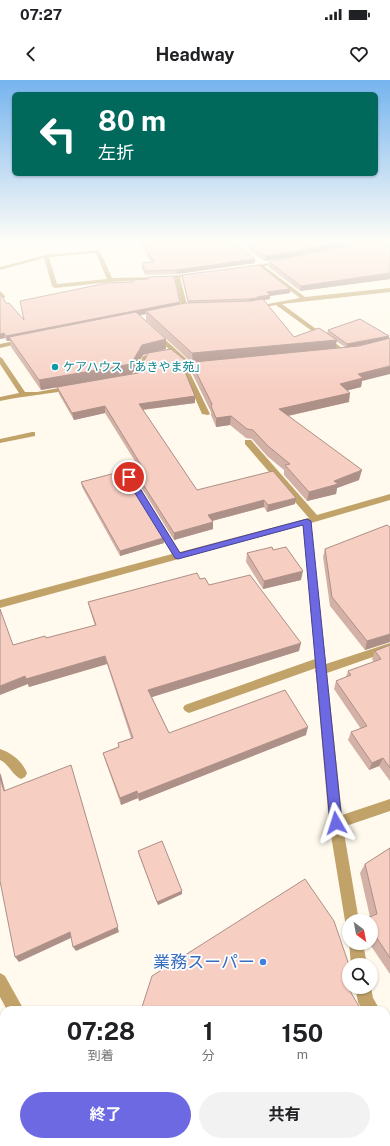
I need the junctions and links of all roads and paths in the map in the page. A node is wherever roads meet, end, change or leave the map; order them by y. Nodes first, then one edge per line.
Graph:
1 (181, 292) edge
2 (295, 292) edge
3 (373, 292) edge
4 (304, 299) junction
5 (277, 303) junction
6 (249, 308) edge
7 (185, 309) junction
8 (192, 309) edge
9 (177, 311) edge
10 (154, 332) edge
11 (32, 340) edge
12 (0, 346) edge
13 (174, 351) junction
14 (343, 351) junction
15 (350, 351) edge
16 (335, 352) edge
17 (0, 359) edge
18 (214, 365) edge
19 (191, 367) junction
20 (121, 379) edge
21 (75, 388) edge
22 (23, 394) junction
23 (0, 399) edge
24 (206, 414) dead end
25 (32, 434) dead end
26 (0, 441) edge
27 (248, 442) edge
28 (129, 477) dead end
29 (390, 496) edge
30 (311, 520) junction
31 (178, 556) junction
32 (0, 604) edge
33 (390, 647) edge
34 (320, 667) junction
35 (189, 708) dead end
36 (0, 754) edge
37 (21, 773) dead end
38 (390, 805) edge
39 (336, 823) junction
40 (351, 914) edge
41 (0, 981) edge
42 (364, 994) edge
43 (14, 1006) edge
44 (369, 1006) edge

1 - 7 street
2 - 4 street
3 - 4 street
4 - 5 street
5 - 6 street
5 - 14 street
7 - 8 street
7 - 9 street
10 - 13 street
11 - 12 street
13 - 19 street
13 - 20 street
14 - 15 street
14 - 16 street
17 - 22 street
18 - 19 street
19 - 24 street
21 - 22 street
22 - 23 street
25 - 26 street
27 - 30 street
28 - 31 street
29 - 30 street
30 - 31 street
30 - 34 street
31 - 32 street
33 - 34 street
34 - 35 street
34 - 39 street
36 - 37 street
38 - 39 street
39 - 40 street
41 - 43 street
42 - 44 street

